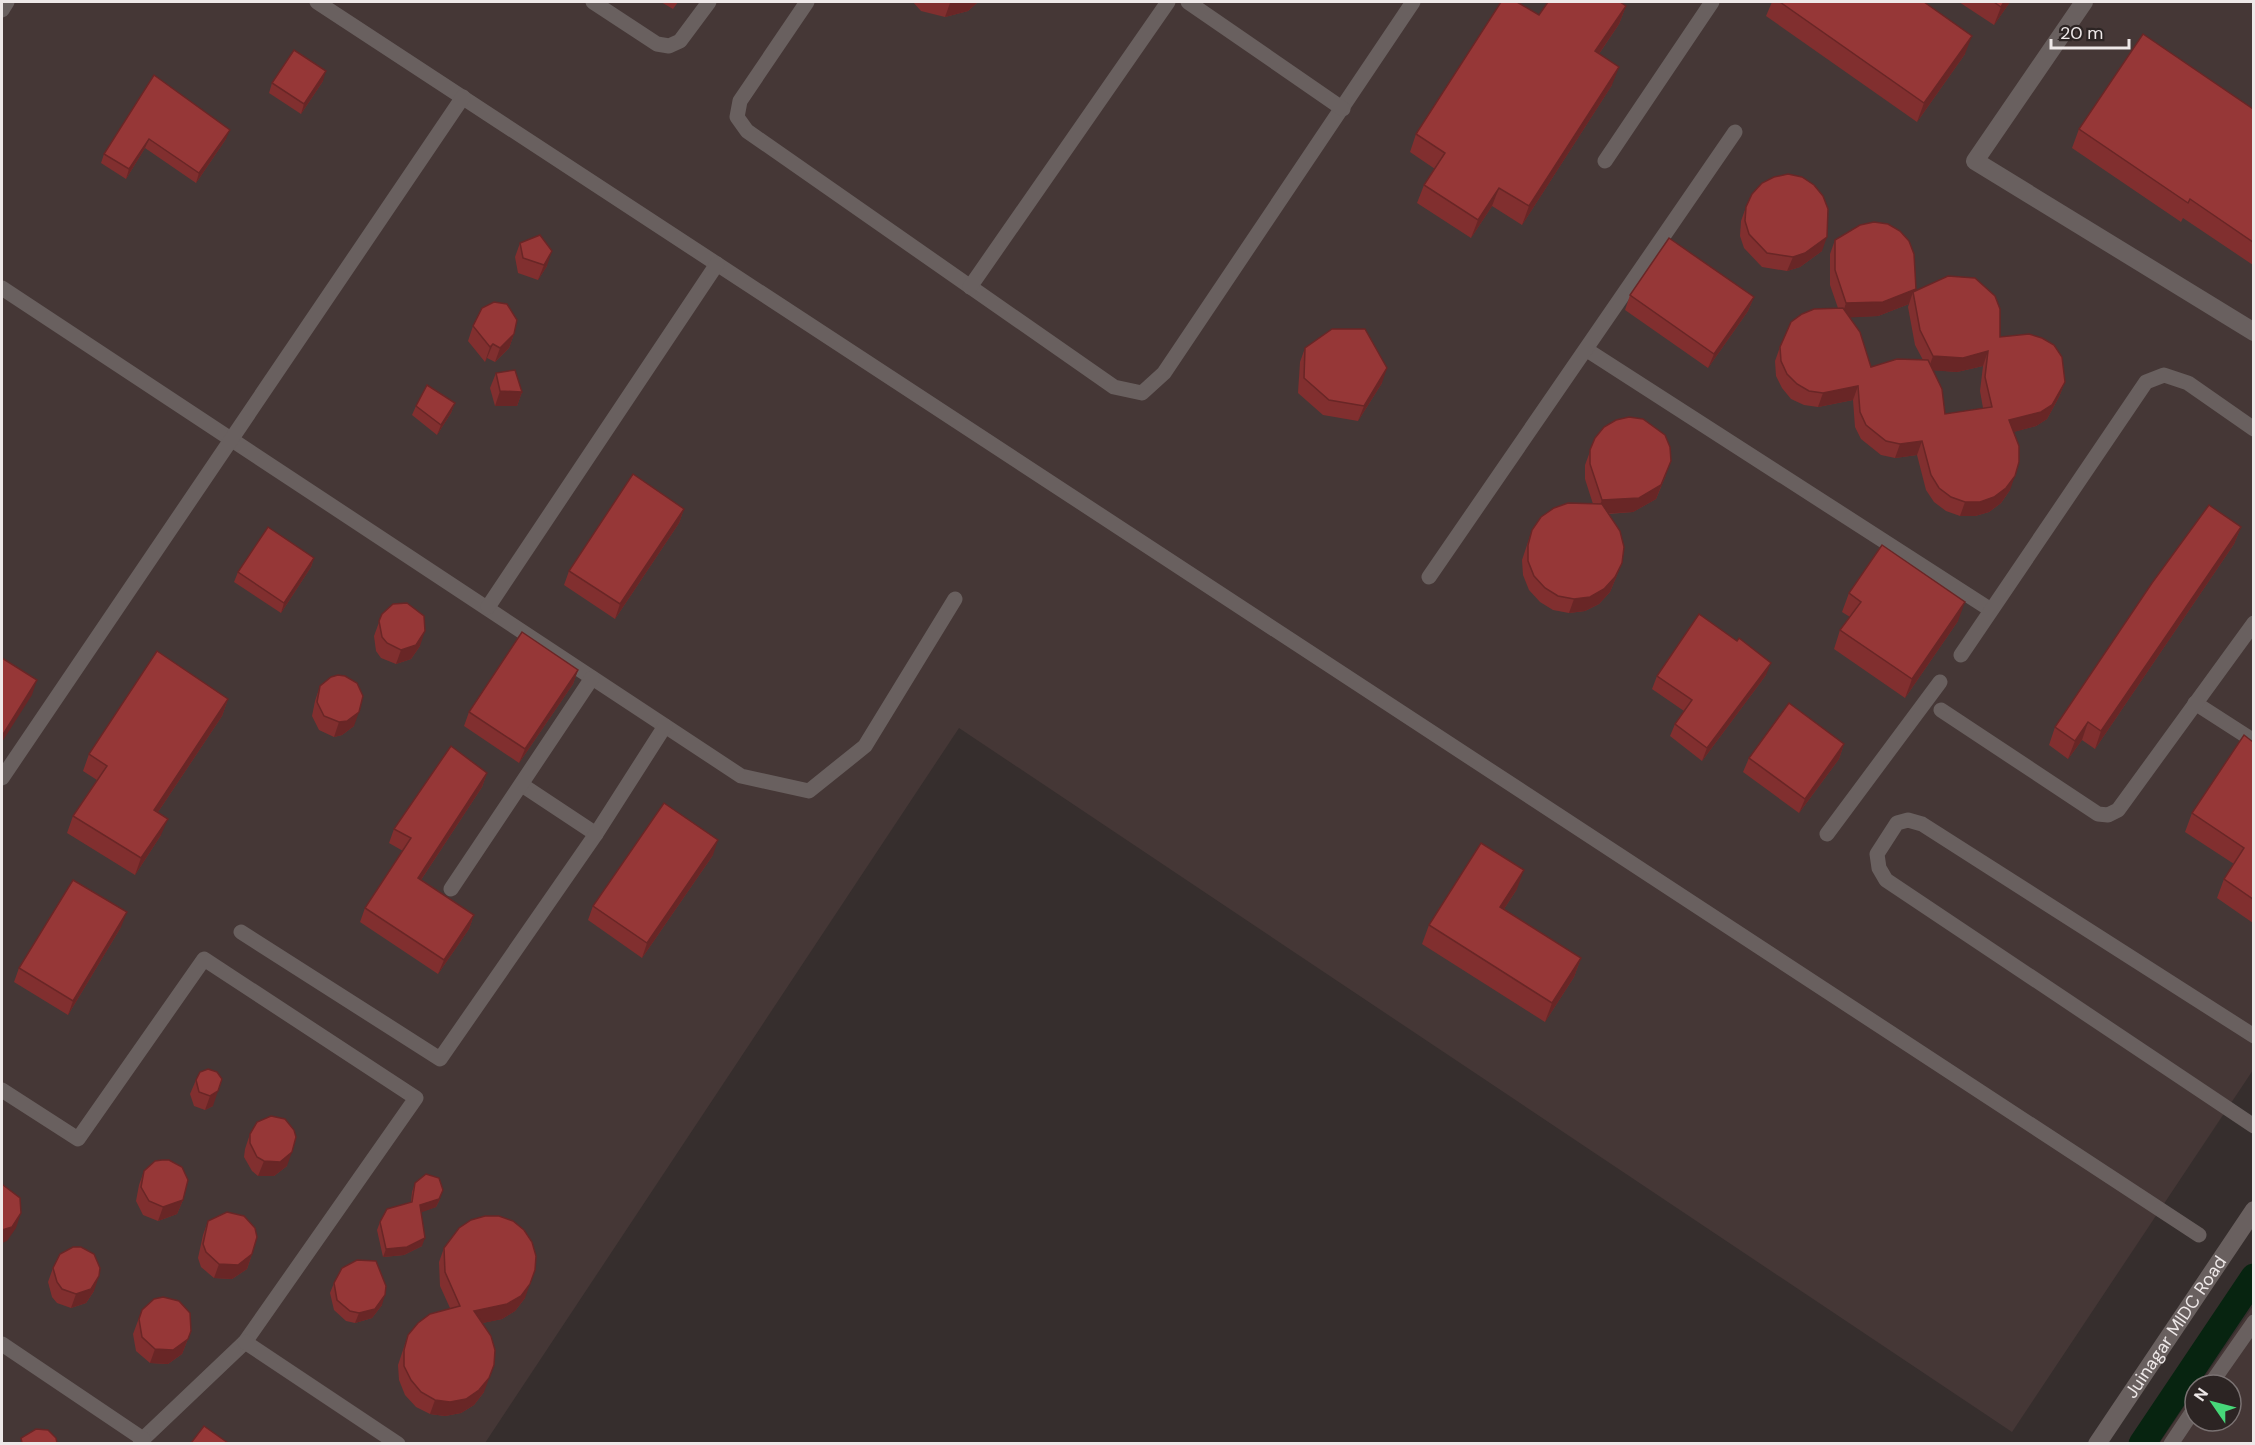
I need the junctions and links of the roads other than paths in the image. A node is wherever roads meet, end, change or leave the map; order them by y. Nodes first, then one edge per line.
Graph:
1 (7, 2) edge
2 (317, 2) edge
3 (593, 2) edge
4 (709, 2) edge
5 (807, 2) edge
6 (1168, 2) edge
7 (1188, 2) edge
8 (1413, 2) edge
9 (1712, 2) edge
10 (2084, 2) edge
11 (2, 10) edge
12 (463, 97) junction
13 (1343, 109) junction
14 (1735, 132) dead end
15 (1605, 161) dead end
16 (717, 264) junction
17 (970, 287) junction
18 (2, 288) edge
19 (2253, 332) edge
20 (1587, 350) junction
21 (2253, 429) edge
22 (231, 440) junction
23 (1429, 577) dead end
24 (955, 599) dead end
25 (488, 608) junction
26 (1991, 610) junction
27 (2253, 623) edge
28 (1961, 655) dead end
29 (592, 678) junction
30 (1940, 682) dead end
31 (2195, 703) junction
32 (1941, 710) dead end
33 (665, 726) junction
34 (2253, 741) edge
35 (2, 778) edge
36 (522, 785) junction
37 (596, 834) junction
38 (1827, 834) dead end
39 (451, 889) dead end
40 (241, 932) dead end
41 (2253, 1036) edge
42 (2, 1090) edge
43 (2253, 1126) edge
44 (2253, 1210) edge
45 (2199, 1235) dead end
46 (2253, 1322) edge
47 (245, 1342) junction
48 (2, 1344) edge
49 (2219, 1373) edge
50 (2183, 1426) edge
51 (141, 1441) edge
52 (398, 1443) edge
53 (2097, 1443) edge
54 (2171, 1443) edge

1 - 11 lane
2 - 12 lane
3 - 4 lane
5 - 17 lane
6 - 17 lane
7 - 13 lane
8 - 13 lane
9 - 15 lane
10 - 19 street
12 - 16 lane
12 - 22 lane
13 - 17 lane
14 - 20 lane
16 - 25 lane
16 - 45 lane
18 - 22 lane
20 - 23 lane
20 - 26 lane
21 - 26 lane
22 - 25 lane
22 - 35 lane
24 - 33 lane
25 - 29 lane
26 - 28 lane
27 - 31 lane
29 - 33 lane
29 - 36 lane
30 - 38 lane
31 - 32 lane
31 - 34 lane
33 - 37 lane
36 - 37 lane
36 - 39 lane
37 - 40 lane
41 - 43 lane
42 - 47 lane
44 - 53 street, Juinagar MIDC Road
46 - 49 lane
47 - 51 lane
47 - 52 lane
48 - 51 lane
50 - 54 lane

